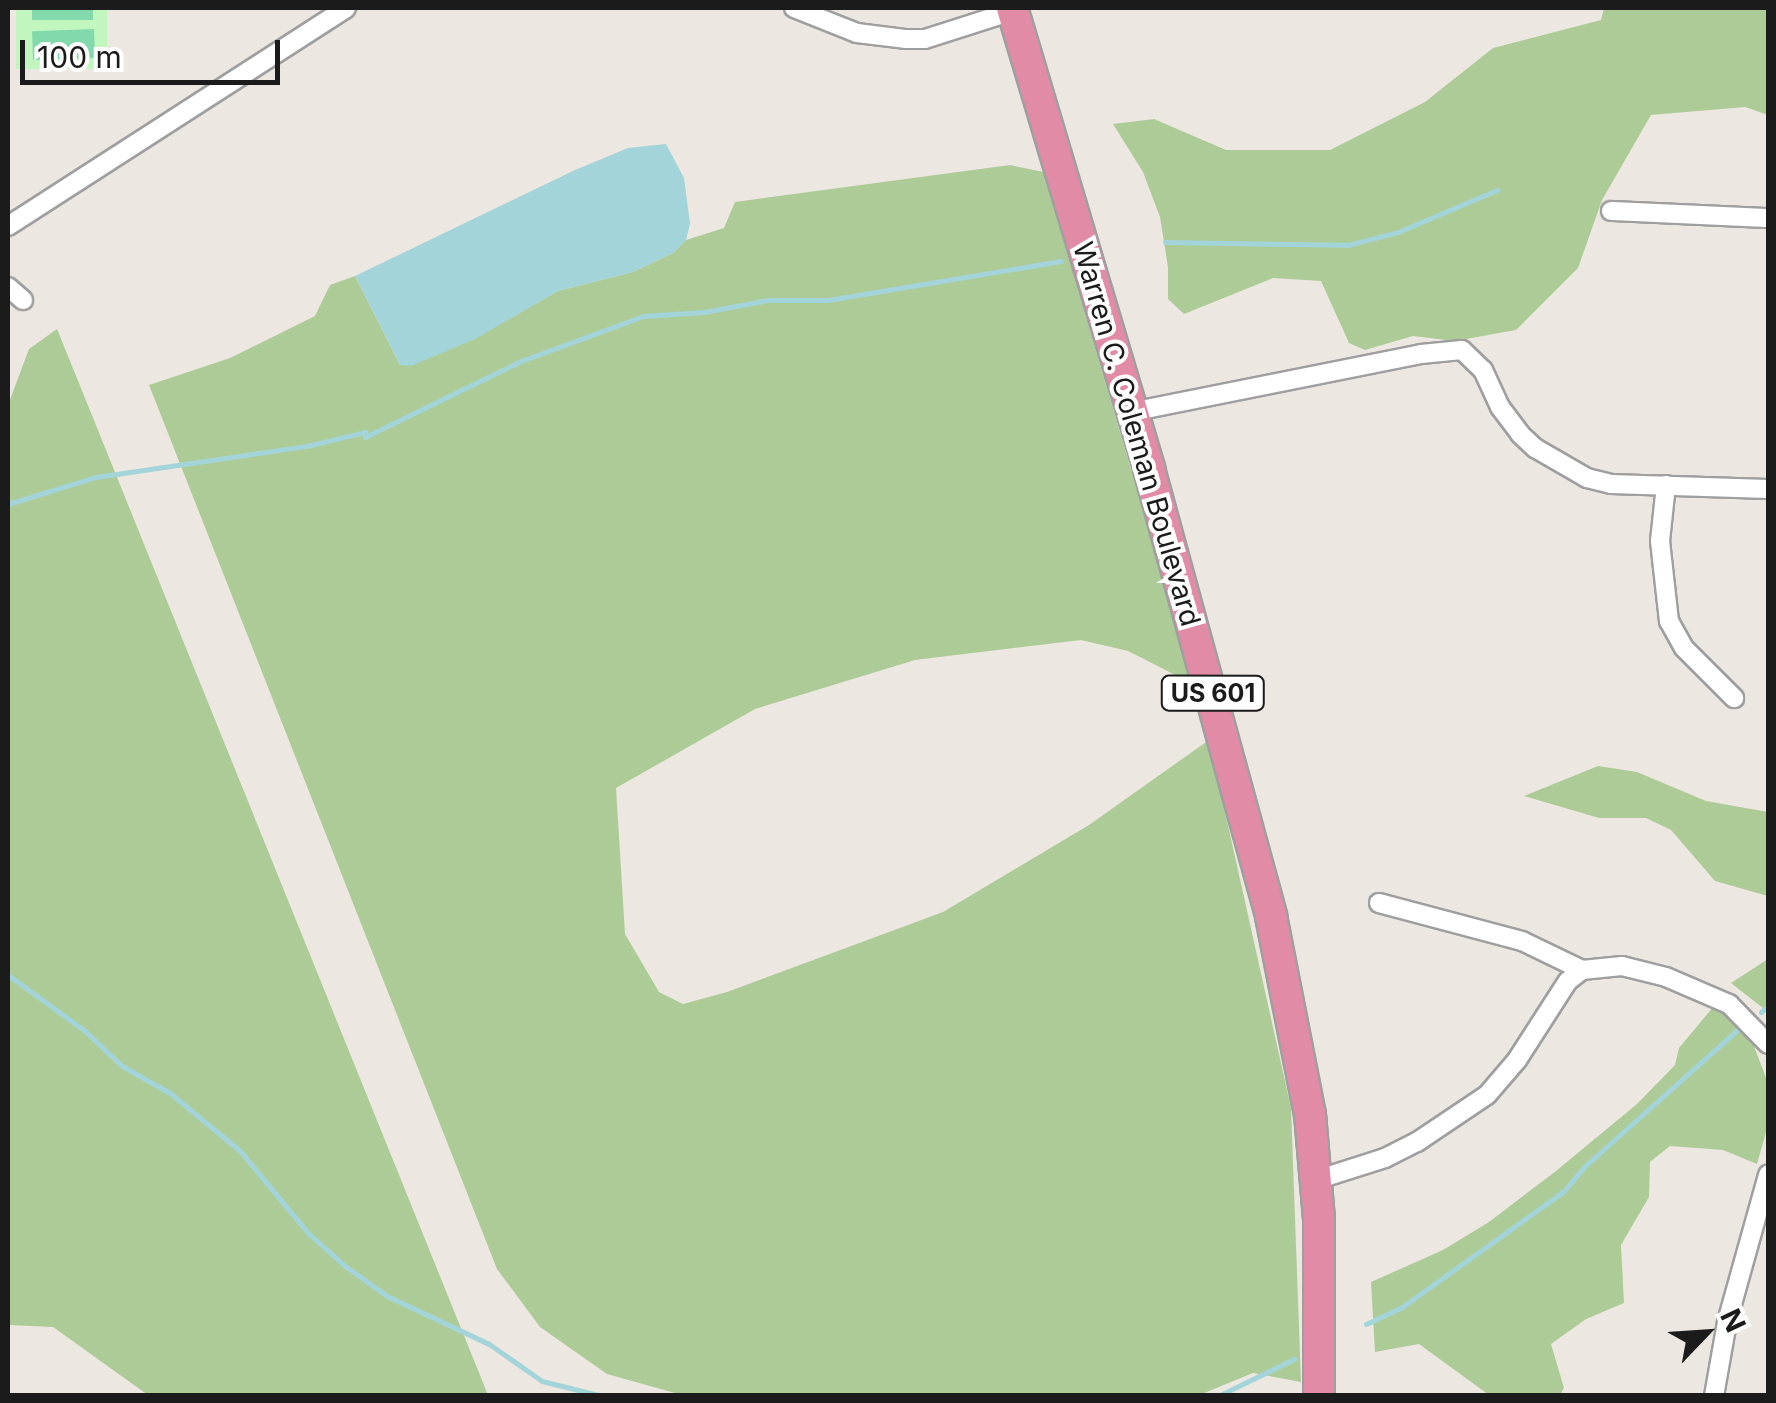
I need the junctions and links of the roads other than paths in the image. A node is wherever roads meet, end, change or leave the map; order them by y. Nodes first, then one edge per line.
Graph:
1 (346, 8) edge
2 (794, 8) edge
3 (1013, 9) edge
4 (1611, 211) dead end
5 (1768, 218) edge
6 (8, 226) edge
7 (8, 287) edge
8 (24, 300) dead end
9 (1131, 412) junction
10 (1666, 485) junction
11 (1768, 489) edge
12 (1734, 698) dead end
13 (1380, 904) dead end
14 (1582, 970) junction
15 (1768, 1044) edge
16 (1768, 1176) edge
17 (1316, 1180) junction
18 (1320, 1396) edge
19 (1714, 1396) edge

1 - 6 street
2 - 3 street
3 - 9 highway, Warren C. Coleman Boulevard / US 601
4 - 5 street
7 - 8 street
9 - 10 street
9 - 17 highway, Warren C. Coleman Boulevard / US 601
10 - 11 street
10 - 12 street
13 - 14 street
14 - 15 street
14 - 17 street
16 - 19 street
17 - 18 highway, Warren C. Coleman Boulevard / US 601

